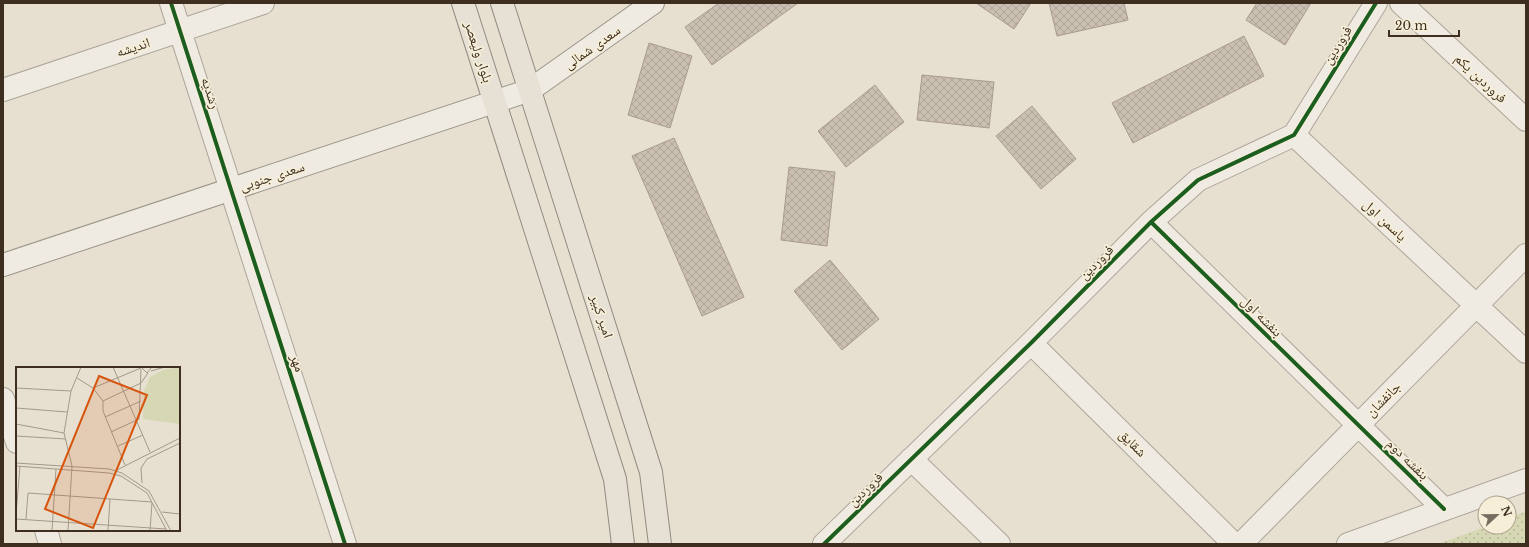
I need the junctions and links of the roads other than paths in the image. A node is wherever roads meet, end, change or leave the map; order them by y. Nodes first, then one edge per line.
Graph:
1 (171, 3) edge
2 (263, 3) edge
3 (463, 3) edge
4 (502, 3) edge
5 (653, 3) edge
6 (1376, 3) edge
7 (1401, 3) edge
8 (180, 31) junction
9 (3, 90) edge
10 (530, 90) junction
11 (496, 102) junction
12 (1526, 120) edge
13 (1294, 135) junction
14 (231, 189) junction
15 (1151, 222) junction
16 (1526, 254) edge
17 (3, 265) edge
18 (1476, 306) junction
19 (1031, 342) junction
20 (1526, 352) edge
21 (3, 399) edge
22 (1358, 425) junction
23 (16, 439) edge
24 (911, 460) junction
25 (1526, 480) edge
26 (1444, 509) junction
27 (46, 531) edge
28 (663, 541) edge
29 (50, 544) edge
30 (345, 544) edge
31 (623, 544) edge
32 (824, 544) edge
33 (999, 544) edge
34 (1234, 544) edge
35 (1241, 544) edge
36 (1348, 544) edge

1 - 8 street, رشدیه
2 - 8 street, اندیشه
3 - 11 main road, بلوار ولیعصر
4 - 10 main road
5 - 10 street, سعدى شمالى
6 - 13 street, فروردین
7 - 12 street, فروردین یکم
8 - 9 street, اندیشه
8 - 14 street, رشدیه
10 - 11 street, سعدى شمالى
10 - 28 main road, امیر کبیر
11 - 14 street, سعدى جنوبی
11 - 31 main road
13 - 15 street, فروردین
13 - 18 street, یاسمن اول
14 - 17 street, سعدى جنوبی
14 - 30 street, مهر
15 - 19 street, فروردین
15 - 22 street, بنفشه اول
16 - 18 street, جانفشان
18 - 20 street, یاسمن اول
18 - 22 street, جانفشان
19 - 24 street, فروردین
19 - 34 street, شقایق
21 - 23 street
22 - 26 street, بنفشه دوم
22 - 35 street, جانفشان
24 - 32 street, فروردین
24 - 33 street
25 - 26 street
26 - 36 street
27 - 29 street

